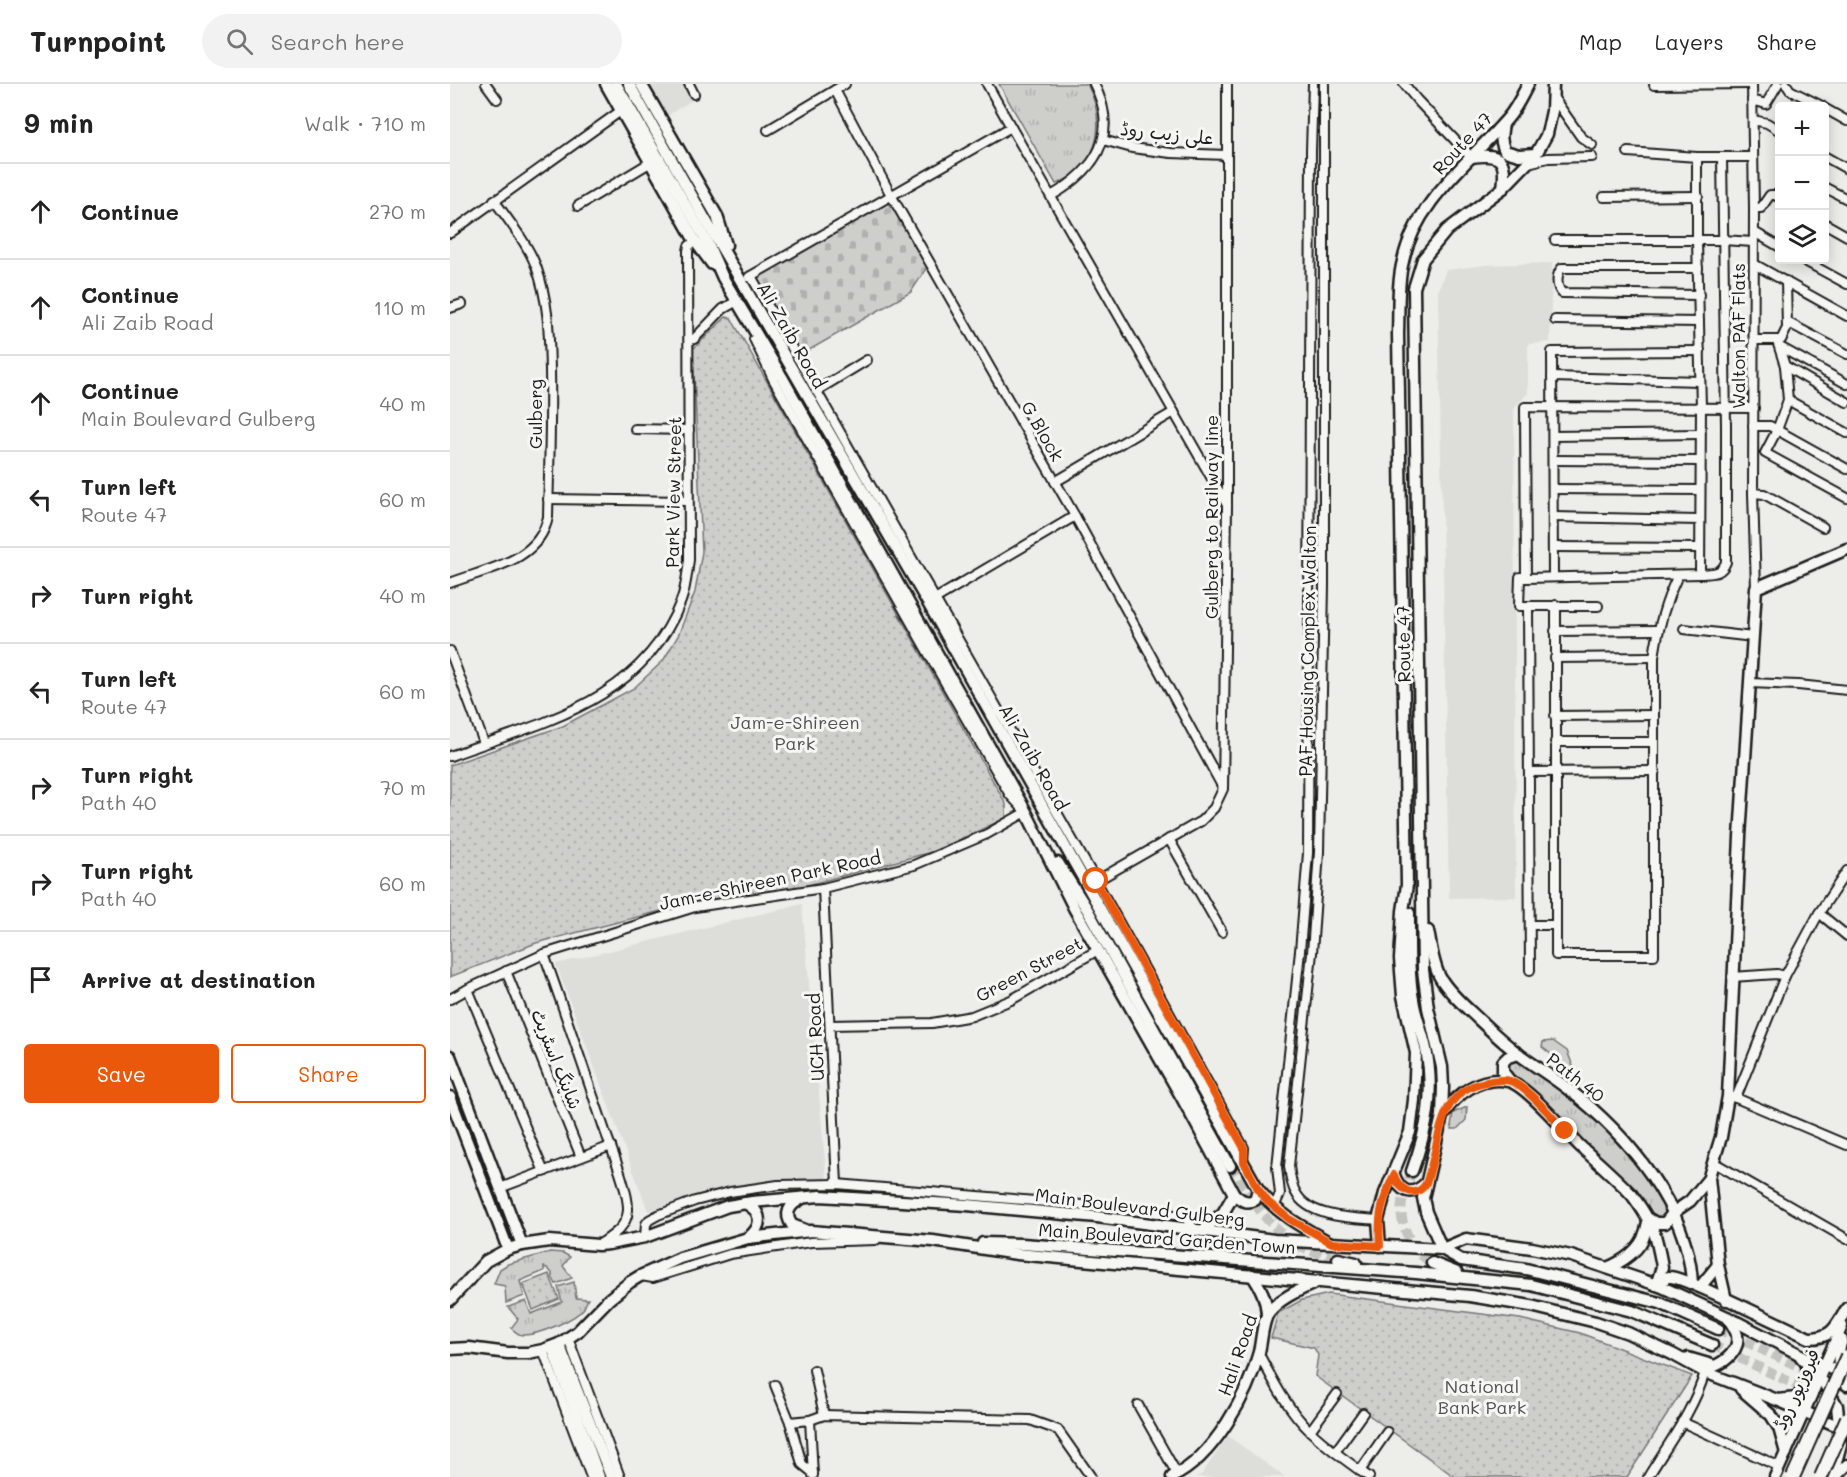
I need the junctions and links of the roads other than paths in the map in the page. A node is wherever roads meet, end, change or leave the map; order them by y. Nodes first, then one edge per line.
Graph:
1 (486, 84) edge
2 (606, 84) edge
3 (616, 84) edge
4 (629, 84) edge
5 (641, 84) edge
6 (689, 84) edge
7 (845, 84) edge
8 (987, 84) edge
9 (1094, 84) edge
10 (1227, 84) edge
11 (1313, 84) edge
12 (1324, 84) edge
13 (1404, 84) edge
14 (1528, 84) edge
15 (1553, 84) edge
16 (1697, 84) edge
17 (1750, 84) edge
18 (1782, 84) edge
19 (1654, 85) edge
20 (1722, 85) edge
21 (835, 90) junction
22 (694, 94) dead end
23 (1553, 98) junction
24 (497, 99) dead end
25 (1752, 100) junction
26 (1814, 102) edge
27 (622, 110) junction
28 (1829, 110) edge
29 (1753, 120) junction
30 (1847, 121) edge
31 (1503, 124) junction
32 (1011, 127) junction
33 (1775, 128) edge
34 (768, 130) dead end
35 (1103, 140) junction
36 (1592, 145) dead end
37 (1628, 152) dead end
38 (1536, 154) junction
39 (1227, 155) junction
40 (1697, 156) junction
41 (1471, 157) junction
42 (1592, 157) dead end
43 (1722, 157) junction
44 (1753, 157) junction
45 (1829, 159) edge
46 (651, 162) junction
47 (1528, 163) junction
48 (1847, 169) edge
49 (1503, 188) junction
50 (1829, 190) edge
51 (891, 195) junction
52 (1775, 195) edge
53 (1051, 196) junction
54 (1698, 196) junction
55 (1604, 197) dead end
56 (1847, 199) edge
57 (494, 200) junction
58 (578, 206) dead end
59 (1754, 208) junction
60 (1829, 226) edge
61 (450, 232) edge
62 (1754, 232) junction
63 (1847, 236) edge
64 (1555, 240) dead end
65 (1697, 240) junction
66 (1724, 240) junction
67 (695, 241) junction
68 (1753, 242) junction
69 (1775, 244) edge
70 (731, 263) junction
71 (1754, 264) junction
72 (1810, 264) edge
73 (1698, 268) junction
74 (723, 278) junction
75 (747, 278) junction
76 (1786, 281) junction
77 (1847, 284) edge
78 (1698, 295) junction
79 (736, 301) junction
80 (462, 304) dead end
81 (450, 308) edge
82 (1847, 316) edge
83 (1555, 320) dead end
84 (1699, 322) junction
85 (1787, 322) junction
86 (689, 340) junction
87 (1754, 340) junction
88 (1778, 344) junction
89 (1700, 351) junction
90 (1847, 354) edge
91 (867, 360) dead end
92 (1785, 366) junction
93 (1552, 377) junction
94 (1700, 381) junction
95 (1847, 384) edge
96 (816, 391) junction
97 (1788, 400) junction
98 (1847, 402) edge
99 (1553, 407) junction
100 (1701, 407) junction
101 (1725, 408) junction
102 (1754, 408) junction
103 (1174, 412) junction
104 (1753, 426) junction
105 (635, 429) dead end
106 (689, 430) junction
107 (1777, 430) junction
108 (1847, 433) edge
109 (1700, 434) junction
110 (1553, 436) junction
111 (1553, 460) junction
112 (1700, 460) junction
113 (1847, 469) edge
114 (1055, 482) junction
115 (1553, 489) junction
116 (1700, 490) junction
117 (1753, 493) junction
118 (1847, 498) edge
119 (548, 500) junction
120 (688, 501) junction
121 (1227, 507) junction
122 (1075, 516) junction
123 (1553, 517) junction
124 (1699, 520) junction
125 (1823, 527) dead end
126 (1552, 547) junction
127 (1699, 548) junction
128 (1847, 549) edge
129 (1700, 574) junction
130 (1678, 575) junction
131 (1553, 577) junction
132 (1527, 578) junction
133 (450, 583) edge
134 (1756, 588) junction
135 (935, 598) junction
136 (1556, 605) junction
137 (1528, 606) junction
138 (1598, 606) dead end
139 (1684, 629) dead end
140 (1657, 630) junction
141 (1556, 631) junction
142 (1753, 637) junction
143 (450, 651) edge
144 (1654, 657) junction
145 (1555, 658) junction
146 (1749, 683) junction
147 (1847, 690) edge
148 (1654, 715) junction
149 (1555, 716) junction
150 (1555, 742) junction
151 (1654, 742) junction
152 (484, 743) junction
153 (450, 756) edge
154 (1654, 771) junction
155 (1529, 772) junction
156 (1555, 772) junction
157 (1223, 789) junction
158 (1026, 812) junction
159 (1169, 839) junction
160 (1847, 871) edge
161 (1096, 881) junction
162 (1407, 885) junction
163 (823, 888) junction
164 (1423, 910) junction
165 (1819, 913) junction
166 (1530, 925) junction
167 (1555, 925) junction
168 (1222, 932) dead end
169 (1847, 936) edge
170 (1098, 950) junction
171 (544, 954) junction
172 (1530, 970) dead end
173 (506, 971) junction
174 (1785, 976) junction
175 (1732, 978) junction
176 (468, 989) junction
177 (450, 999) edge
178 (830, 1025) junction
179 (1518, 1054) junction
180 (450, 1056) edge
181 (1510, 1081) junction
182 (450, 1097) edge
183 (1732, 1097) junction
184 (1442, 1116) junction
185 (611, 1146) junction
186 (1847, 1146) edge
187 (581, 1158) junction
188 (1244, 1162) junction
189 (1713, 1162) junction
190 (1230, 1166) tunnel mouth
191 (1412, 1171) tunnel mouth
192 (544, 1172) junction
193 (1394, 1175) junction
194 (1709, 1178) junction
195 (837, 1184) junction
196 (1425, 1184) junction
197 (500, 1188) junction
198 (1258, 1189) junction
199 (1234, 1194) junction
200 (803, 1198) junction
201 (745, 1202) junction
202 (1274, 1207) junction
203 (1674, 1212) junction
204 (1649, 1219) junction
205 (1378, 1220) junction
206 (811, 1231) junction
207 (1199, 1231) junction
208 (645, 1237) junction
209 (895, 1237) junction
210 (748, 1238) junction
211 (1847, 1239) edge
212 (933, 1241) junction
213 (1332, 1243) junction
214 (522, 1245) junction
215 (601, 1245) junction
216 (1380, 1246) junction
217 (508, 1249) junction
218 (1442, 1249) junction
219 (1338, 1259) tunnel mouth
220 (1432, 1263) tunnel mouth
221 (1718, 1265) junction
222 (1607, 1268) junction
223 (1416, 1273) junction
224 (1252, 1275) junction
225 (1475, 1278) junction
226 (635, 1279) junction
227 (1319, 1281) junction
228 (1658, 1285) junction
229 (1696, 1286) junction
230 (450, 1300) edge
231 (1726, 1300) junction
232 (1847, 1308) edge
233 (1267, 1314) junction
234 (1847, 1315) edge
235 (1727, 1317) junction
236 (1847, 1323) edge
237 (1718, 1329) tunnel mouth
238 (555, 1345) junction
239 (1712, 1345) tunnel mouth
240 (450, 1349) edge
241 (1259, 1354) junction
242 (1672, 1354) junction
243 (1799, 1354) junction
244 (1847, 1356) edge
245 (1824, 1366) junction
246 (814, 1370) dead end
247 (1705, 1372) junction
248 (1844, 1374) edge
249 (1820, 1377) junction
250 (1734, 1383) junction
251 (776, 1385) dead end
252 (1847, 1385) edge
253 (1338, 1394) dead end
254 (1777, 1400) junction
255 (1138, 1405) dead end
256 (1842, 1406) edge
257 (1803, 1412) junction
258 (1363, 1413) dead end
259 (824, 1415) junction
260 (810, 1420) junction
261 (790, 1422) junction
262 (1682, 1422) junction
263 (1844, 1425) edge
264 (1310, 1431) junction
265 (1387, 1432) dead end
266 (1335, 1452) junction
267 (1786, 1453) junction
268 (1847, 1465) edge
269 (1360, 1470) junction
270 (1778, 1472) edge
271 (813, 1475) edge
272 (1174, 1476) edge
273 (591, 1477) edge
274 (599, 1477) edge
275 (611, 1477) edge
276 (620, 1477) edge
277 (1091, 1477) edge
278 (1369, 1477) edge
279 (1648, 1477) edge
280 (1793, 1477) edge
281 (1821, 1477) edge
282 (1833, 1477) edge

1 - 24 street
2 - 27 main road, Ali Zaib Road
3 - 74 main road, Ali Zaib Road
4 - 70 main road, Ali Zaib Road
5 - 70 main road, Ali Zaib Road
6 - 22 street
7 - 21 street
8 - 32 street
9 - 35 street
10 - 39 street, Gulberg to Railway line
11 - 202 street, PAF Housing Complex Walton
12 - 205 street, PAF Housing Complex Walton
13 - 41 street
14 - 31 main road, Route 47
15 - 23 main road, Route 47
16 - 19 street
16 - 20 street
17 - 20 street
17 - 25 street, Walton PAF Flats
18 - 25 street
18 - 26 street
21 - 34 street
21 - 51 street, G Block
23 - 36 street
23 - 38 main road, Route 47
25 - 29 street, Walton PAF Flats
27 - 46 main road, Ali Zaib Road
27 - 57 street
28 - 30 street
29 - 33 street
29 - 44 street, Walton PAF Flats
31 - 38 main road
31 - 41 main road, Route 47
32 - 51 street
32 - 53 street
35 - 39 street, علی زیب روڈ
35 - 53 street
37 - 40 street
38 - 47 main road, Route 47
39 - 121 street, Gulberg to Railway line
40 - 43 street
40 - 54 street
41 - 49 main road
41 - 162 main road, Route 47
42 - 47 street
43 - 44 street
43 - 66 street
44 - 59 street, Walton PAF Flats
45 - 48 street
46 - 58 street
46 - 67 main road, Ali Zaib Road
47 - 49 main road, Route 47
49 - 164 main road, Route 47
50 - 56 street
51 - 75 street
51 - 114 street, G Block
52 - 59 street
53 - 103 street
54 - 55 street
54 - 65 street
57 - 61 street
57 - 119 street, Gulberg
59 - 62 street, Walton PAF Flats
60 - 63 street
62 - 68 street, Walton PAF Flats
62 - 69 street
64 - 65 street
65 - 66 street
65 - 73 street
66 - 68 street
66 - 101 street
67 - 74 main road, Ali Zaib Road
67 - 86 street, Park View Street
68 - 71 street, Walton PAF Flats
70 - 75 main road, Ali Zaib Road
71 - 76 street
71 - 87 street, Walton PAF Flats
72 - 77 street
73 - 78 street
73 - 78 street
74 - 79 main road, Ali Zaib Road
75 - 96 street
75 - 188 main road, Ali Zaib Road
76 - 82 street
76 - 85 street
78 - 84 street
79 - 86 street
79 - 158 main road, Ali Zaib Road
80 - 81 street
83 - 84 street
84 - 89 street
85 - 88 street
85 - 90 street
86 - 106 street, Park View Street
87 - 88 street
87 - 102 street, Walton PAF Flats
88 - 92 street
88 - 95 street
89 - 93 street
89 - 94 street
91 - 96 street
92 - 97 street
92 - 98 street
93 - 94 street
93 - 99 street
94 - 100 street
96 - 135 street
97 - 107 street
97 - 108 street
99 - 100 street
99 - 110 street
99 - 132 street
100 - 101 street
100 - 109 street
101 - 102 street
101 - 129 street
102 - 104 street, Walton PAF Flats
103 - 114 street
103 - 121 street
104 - 107 street
104 - 117 street, Walton PAF Flats
105 - 106 street
106 - 120 street, Park View Street
107 - 113 street
107 - 118 street
109 - 110 street
109 - 112 street
110 - 111 street
111 - 112 street
111 - 115 street
112 - 116 street
114 - 122 street, G Block
115 - 116 street
115 - 123 street
116 - 124 street
117 - 125 street
117 - 134 street, Walton PAF Flats
119 - 120 street
119 - 133 street, Gulberg
120 - 152 street, Park View Street
121 - 157 street, Gulberg to Railway line
122 - 135 street
122 - 157 street, G Block
123 - 124 street
123 - 126 street
124 - 127 street
126 - 127 street
126 - 131 street
127 - 129 street
128 - 134 main road
129 - 130 street
130 - 131 street
130 - 140 street
131 - 132 street
132 - 137 street
134 - 142 main road
135 - 161 street
136 - 137 street
136 - 138 street
136 - 141 street
137 - 155 street
139 - 142 street
140 - 141 street
140 - 144 street
141 - 145 street
142 - 146 main road
143 - 152 street
144 - 145 street
144 - 148 street
145 - 149 street
146 - 147 street
146 - 175 main road
148 - 149 street
148 - 151 street
149 - 150 street
150 - 151 street
150 - 156 street
151 - 154 street
152 - 153 street, Park View Street
154 - 156 street
154 - 167 street
155 - 156 street
155 - 166 street
156 - 167 street
157 - 159 street
158 - 163 street, Jam-e-Shireen Park Road
158 - 170 main road, Ali Zaib Road
158 - 190 main road
159 - 161 street
159 - 168 street
160 - 165 street
161 - 188 street
162 - 191 main road
162 - 193 main road, Route 47
163 - 171 street, Jam-e-Shireen Park Road
163 - 178 street, UCH Road
164 - 179 main road, Path 40
164 - 184 main road, Route 47
165 - 169 street
165 - 174 street
166 - 167 street
166 - 172 street
170 - 178 street, Green Street
170 - 199 main road, Ali Zaib Road
171 - 173 street, Jam-e-Shireen Park Road
171 - 185 street
173 - 176 street, Jam-e-Shireen Park Road
173 - 187 street, شاپنگ اسٹریٹ
174 - 175 street
174 - 183 street
175 - 183 main road
176 - 177 street, Jam-e-Shireen Park Road
176 - 192 street
178 - 195 street, UCH Road
179 - 181 main road
179 - 203 main road, Path 40
180 - 197 main road
181 - 184 main road
181 - 204 main road
182 - 217 main road
183 - 186 street
183 - 189 main road
184 - 196 main road, Route 47
185 - 187 street
185 - 215 street
187 - 192 street
188 - 198 main road, Ali Zaib Road
189 - 194 main road
189 - 211 street
192 - 197 street
193 - 196 main road
193 - 205 main road, Route 47
194 - 203 main road
194 - 221 main road
195 - 207 street
195 - 208 street
196 - 218 main road, Route 47
197 - 214 main road
198 - 199 main road
198 - 202 main road, Ali Zaib Road
199 - 207 main road
200 - 201 main road, Main Boulevard Gulberg
200 - 206 main road
200 - 207 main road, Main Boulevard Gulberg
201 - 208 main road, Main Boulevard Gulberg
201 - 210 main road
202 - 213 main road, Ali Zaib Road
203 - 204 main road
203 - 229 main road, Path 40
204 - 222 main road
204 - 228 main road
205 - 216 main road, Route 47
206 - 209 main road
206 - 210 main road
207 - 213 main road, Main Boulevard Gulberg
208 - 215 main road, Main Boulevard Gulberg
209 - 212 main road
209 - 226 street
210 - 226 main road
212 - 223 main road, Main Boulevard Garden Town
212 - 224 main road
213 - 216 main road, Main Boulevard Gulberg
214 - 215 main road, Main Boulevard Gulberg
214 - 217 main road, Main Boulevard Gulberg
216 - 218 main road, Main Boulevard Gulberg
217 - 230 main road, Main Boulevard Gulberg
218 - 222 main road, Main Boulevard Gulberg
218 - 237 main road
219 - 223 main road
220 - 225 main road
221 - 229 main road
221 - 231 main road
222 - 228 main road, Main Boulevard Gulberg
223 - 225 main road, Main Boulevard Garden Town
224 - 227 main road
224 - 233 main road
225 - 239 main road, Main Boulevard Garden Town
226 - 238 main road
227 - 233 main road, Hali Road
227 - 242 main road
228 - 229 main road
228 - 235 main road, Main Boulevard Gulberg
229 - 231 main road
231 - 232 main road
233 - 241 main road, Hali Road
234 - 245 main road, فیروزپور روڈ
235 - 242 main road
235 - 243 main road, Main Boulevard Gulberg
236 - 248 main road
238 - 240 main road
238 - 273 street
238 - 274 main road
238 - 275 main road
238 - 276 street
241 - 264 street
241 - 272 main road, Hali Road
242 - 247 main road
243 - 245 main road
243 - 249 main road
243 - 254 main road
244 - 280 main road, bridge
245 - 248 main road
245 - 249 main road, فیروزپور روڈ
246 - 259 street
247 - 250 main road
247 - 262 street
248 - 252 main road
249 - 256 main road
249 - 257 main road, فیروزپور روڈ
250 - 254 main road
250 - 267 main road
251 - 261 street
253 - 264 street
254 - 257 main road
255 - 272 street
256 - 257 main road
256 - 263 main road
257 - 263 main road
257 - 267 main road, فیروزپور روڈ
258 - 266 street
259 - 260 street
259 - 277 street
260 - 261 street
260 - 271 street
261 - 271 street
262 - 270 street
262 - 279 street
263 - 281 main road, bridge
263 - 282 main road
264 - 266 street
265 - 269 street
266 - 269 street
267 - 270 main road, فیروزپور روڈ
268 - 282 main road
269 - 278 street

